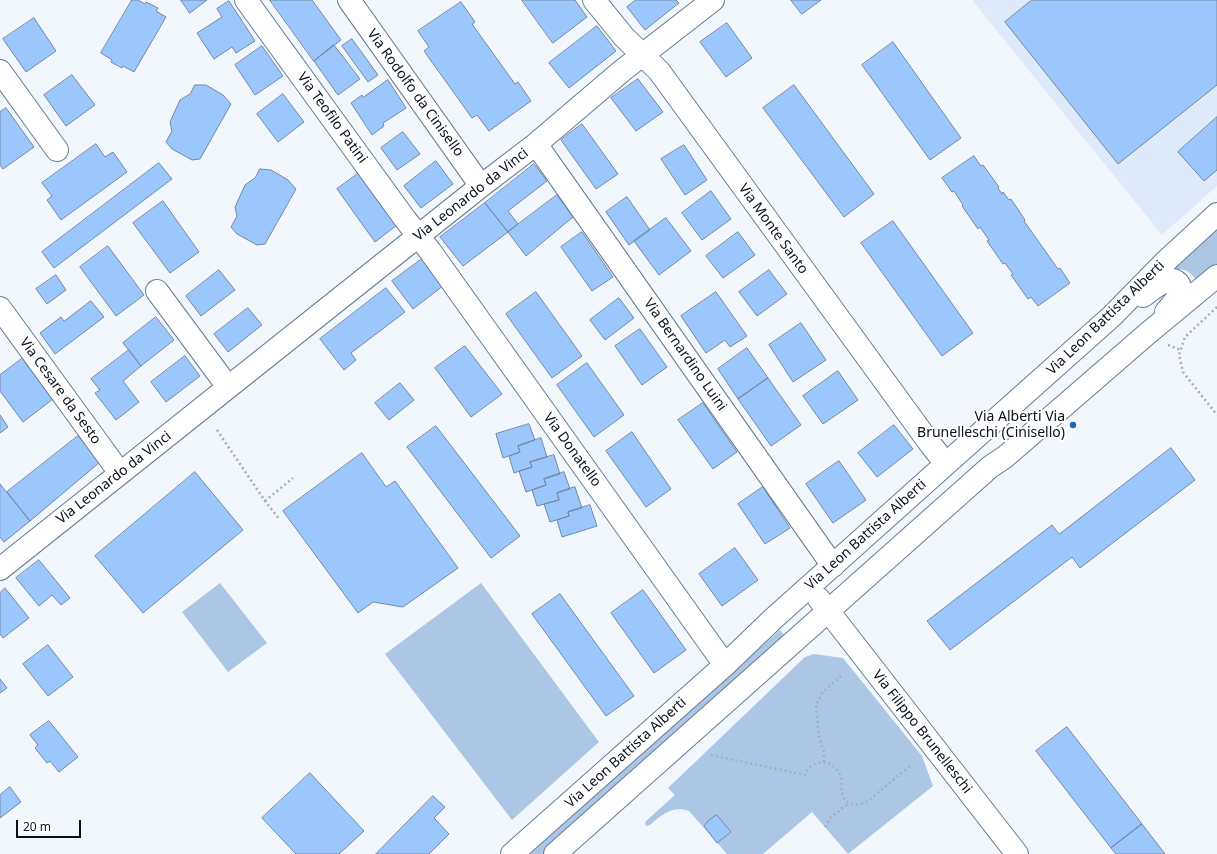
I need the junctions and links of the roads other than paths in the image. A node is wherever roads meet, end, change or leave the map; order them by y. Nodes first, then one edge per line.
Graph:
1 (246, 0) edge
2 (349, 0) edge
3 (594, 0) edge
4 (712, 0) edge
5 (642, 55) junction
6 (0, 71) edge
7 (536, 144) junction
8 (57, 150) dead end
9 (482, 186) junction
10 (1217, 214) edge
11 (418, 237) junction
12 (1217, 276) edge
13 (157, 291) dead end
14 (0, 308) edge
15 (1112, 316) junction
16 (1147, 334) junction
17 (228, 387) junction
18 (946, 464) junction
19 (120, 473) junction
20 (904, 501) junction
21 (833, 566) junction
22 (0, 569) edge
23 (817, 597) junction
24 (725, 665) junction
25 (512, 854) edge
26 (555, 854) edge
27 (1018, 854) edge

1 - 11 street, Via Teofilo Patini
2 - 9 street, Via Rodolfo da Cinisello
3 - 5 street, Via Monte Santo
4 - 5 street, Via Leonardo da Vinci
5 - 7 street, Via Leonardo da Vinci
5 - 18 street, Via Monte Santo
6 - 8 street
7 - 9 street, Via Leonardo da Vinci
7 - 21 street, Via Bernardino Luini
9 - 11 street, Via Leonardo da Vinci
10 - 15 street, Via Leon Battista Alberti
11 - 17 street, Via Leonardo da Vinci
11 - 24 street, Via Donatello
12 - 16 street, Via Leon Battista Alberti
13 - 17 street
14 - 19 street, Via Cesare da Sesto
15 - 16 street
15 - 18 street, Via Leon Battista Alberti
16 - 23 street, Via Leon Battista Alberti
17 - 19 street, Via Leonardo da Vinci
18 - 20 street, Via Leon Battista Alberti
19 - 22 street, Via Leonardo da Vinci
20 - 21 street, Via Leon Battista Alberti
20 - 23 street
21 - 23 street, Via Leon Battista Alberti
23 - 24 street, Via Leon Battista Alberti
23 - 26 street, Via Leon Battista Alberti
23 - 27 street, Via Filippo Brunelleschi
24 - 25 street, Via Leon Battista Alberti

